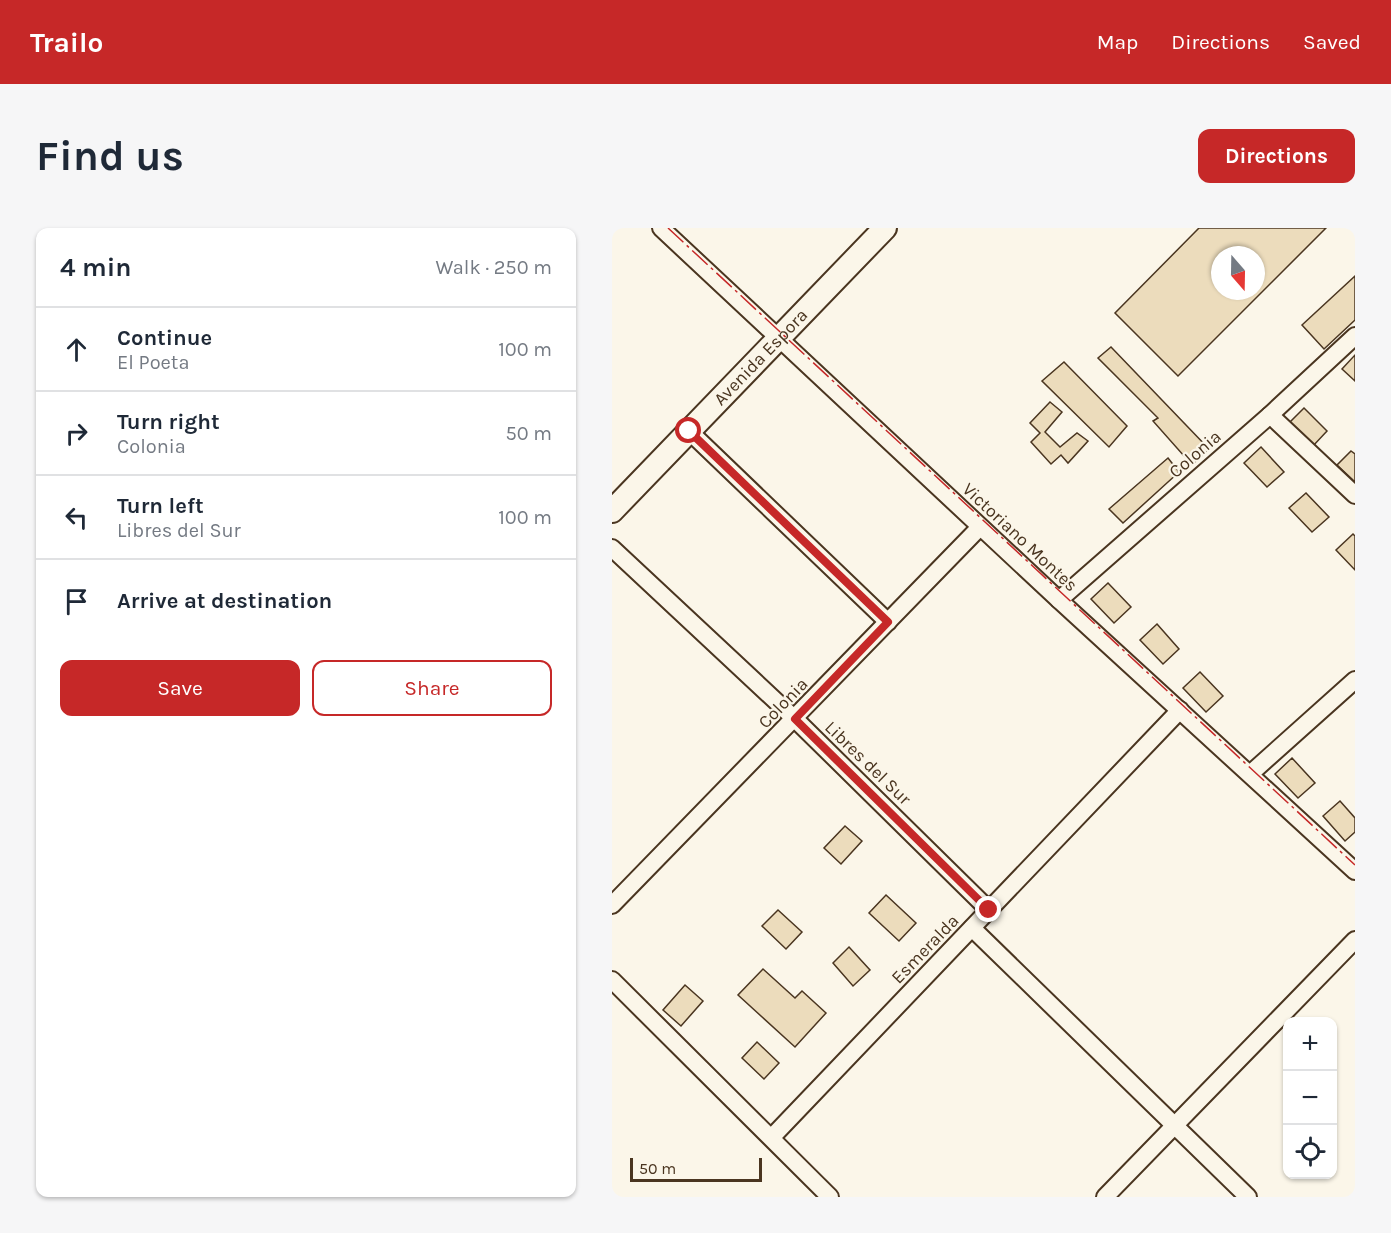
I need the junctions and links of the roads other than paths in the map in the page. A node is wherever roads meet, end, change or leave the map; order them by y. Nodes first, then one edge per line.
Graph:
1 (885, 228) edge
2 (665, 229) edge
3 (1355, 336) edge
4 (780, 338) junction
5 (1270, 415) junction
6 (689, 431) junction
7 (1355, 495) edge
8 (612, 511) edge
9 (980, 527) junction
10 (612, 548) edge
11 (1059, 600) junction
12 (888, 622) junction
13 (1355, 680) edge
14 (1180, 710) junction
15 (795, 719) junction
16 (1250, 774) junction
17 (1355, 871) edge
18 (612, 905) edge
19 (989, 910) junction
20 (972, 928) junction
21 (1355, 940) edge
22 (612, 980) edge
23 (1176, 1125) junction
24 (772, 1137) junction
25 (830, 1197) edge
26 (1105, 1197) edge
27 (1248, 1197) edge

1 - 4 main road, Avenida Espora
2 - 4 street, Victoriano Montes
3 - 5 street, Colonia
4 - 6 main road, Avenida Espora
4 - 9 street, Victoriano Montes
5 - 7 street
5 - 11 street, Colonia
6 - 8 main road, Avenida Espora
6 - 12 street
9 - 11 street, Victoriano Montes
9 - 12 street, Colonia
10 - 15 street, Libres del Sur
11 - 14 street, Victoriano Montes
12 - 15 street, Colonia
13 - 16 street
14 - 16 street, Victoriano Montes
14 - 19 street, Esmeralda
15 - 18 street, Colonia
15 - 19 street, Libres del Sur
16 - 17 street, Victoriano Montes
19 - 20 street, Esmeralda
20 - 23 street
20 - 24 street, Esmeralda
21 - 23 street
22 - 24 street
23 - 26 street
23 - 27 street
24 - 25 street

